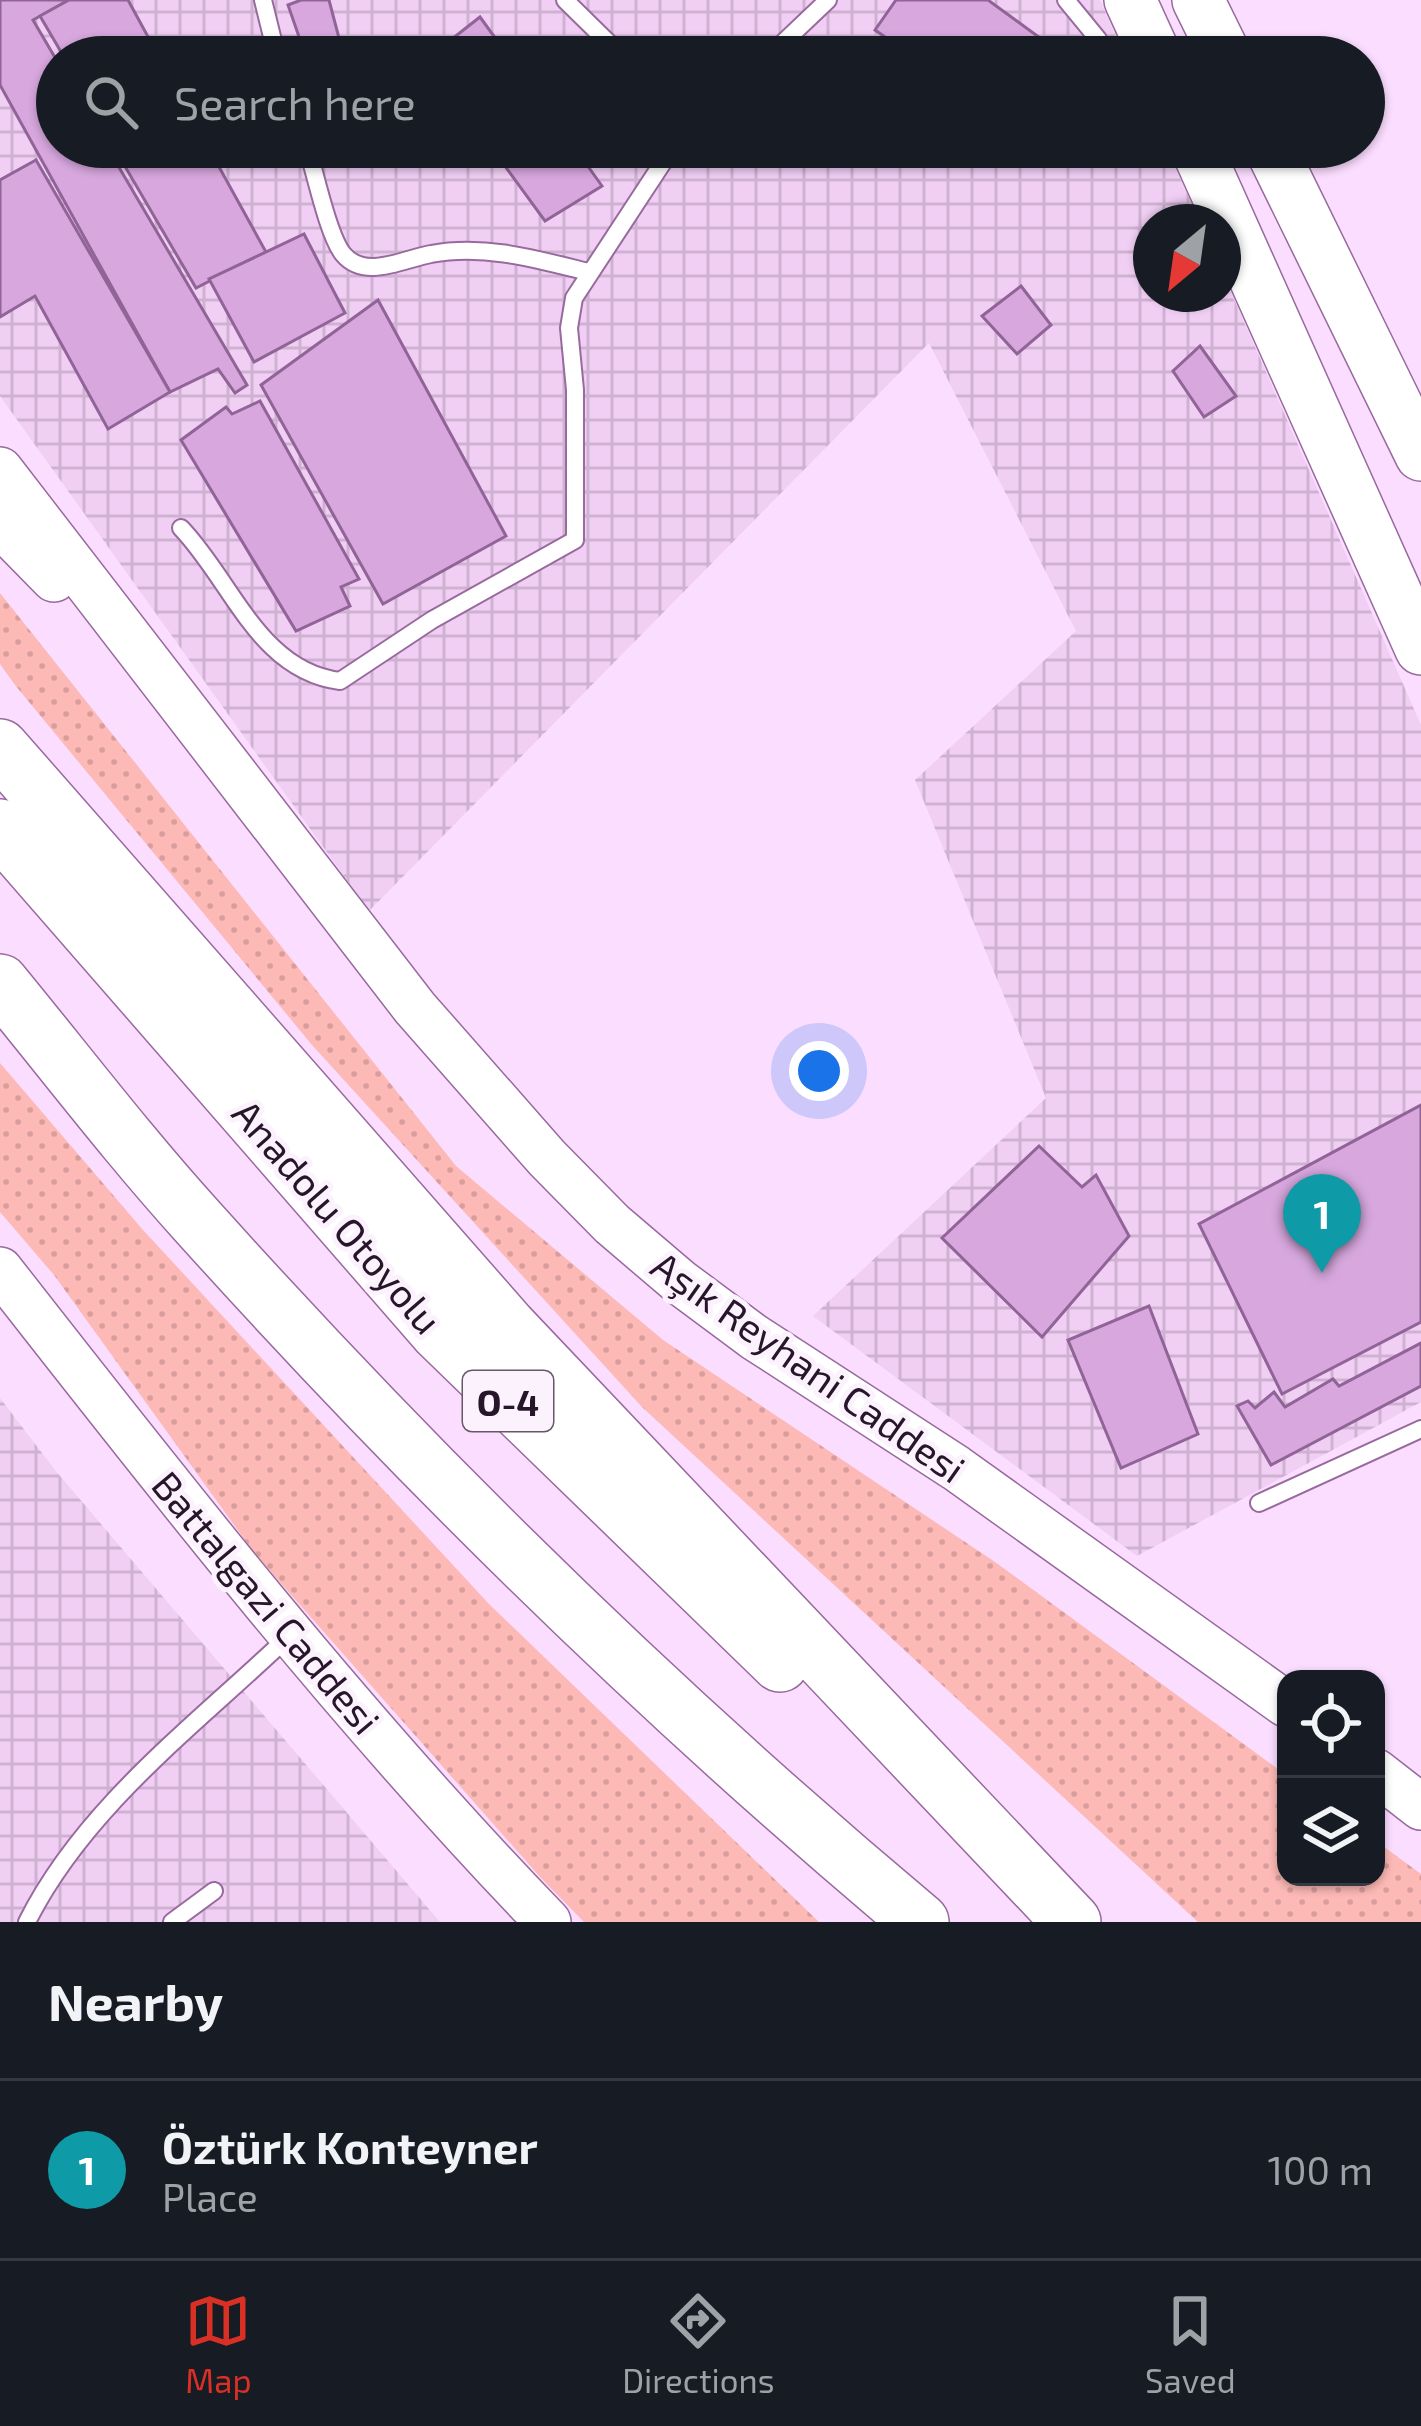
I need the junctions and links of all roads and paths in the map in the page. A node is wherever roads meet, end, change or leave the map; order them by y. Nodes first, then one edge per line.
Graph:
1 (262, 0) edge
2 (565, 0) edge
3 (829, 0) edge
4 (1066, 0) edge
5 (1130, 0) edge
6 (1198, 0) edge
7 (271, 36) edge
8 (602, 36) edge
9 (790, 36) edge
10 (1096, 36) edge
11 (1146, 36) edge
12 (1216, 36) edge
13 (314, 168) edge
14 (659, 168) edge
15 (1205, 168) edge
16 (1280, 168) edge
17 (588, 272) junction
18 (1421, 455) edge
19 (0, 470) edge
20 (0, 524) edge
21 (181, 527) dead end
22 (1421, 649) edge
23 (211, 740) junction
24 (0, 748) edge
25 (0, 828) edge
26 (0, 983) edge
27 (0, 1270) edge
28 (1421, 1429) edge
29 (1259, 1503) dead end
30 (290, 1634) junction
31 (1277, 1699) edge
32 (1385, 1765) edge
33 (1384, 1778) edge
34 (1421, 1786) edge
35 (1421, 1807) edge
36 (214, 1891) dead end
37 (27, 1922) edge
38 (172, 1922) edge
39 (548, 1922) edge
40 (920, 1922) edge
41 (1071, 1922) edge

1 - 7 lane
2 - 8 lane
3 - 9 lane
4 - 10 lane
5 - 11 main road
6 - 12 main road
13 - 17 lane
14 - 17 lane
15 - 22 main road
16 - 18 main road
17 - 21 lane
19 - 23 main road
20 - 23 main road
23 - 31 main road, Aşık Reyhani Caddesi
24 - 41 highway
25 - 41 highway, Anadolu Otoyolu / O-4
26 - 40 highway, O-4
27 - 30 main road, Battalgazi Caddesi
28 - 29 lane
30 - 37 lane
30 - 39 main road, Battalgazi Caddesi
32 - 34 main road
33 - 35 main road
36 - 38 lane

